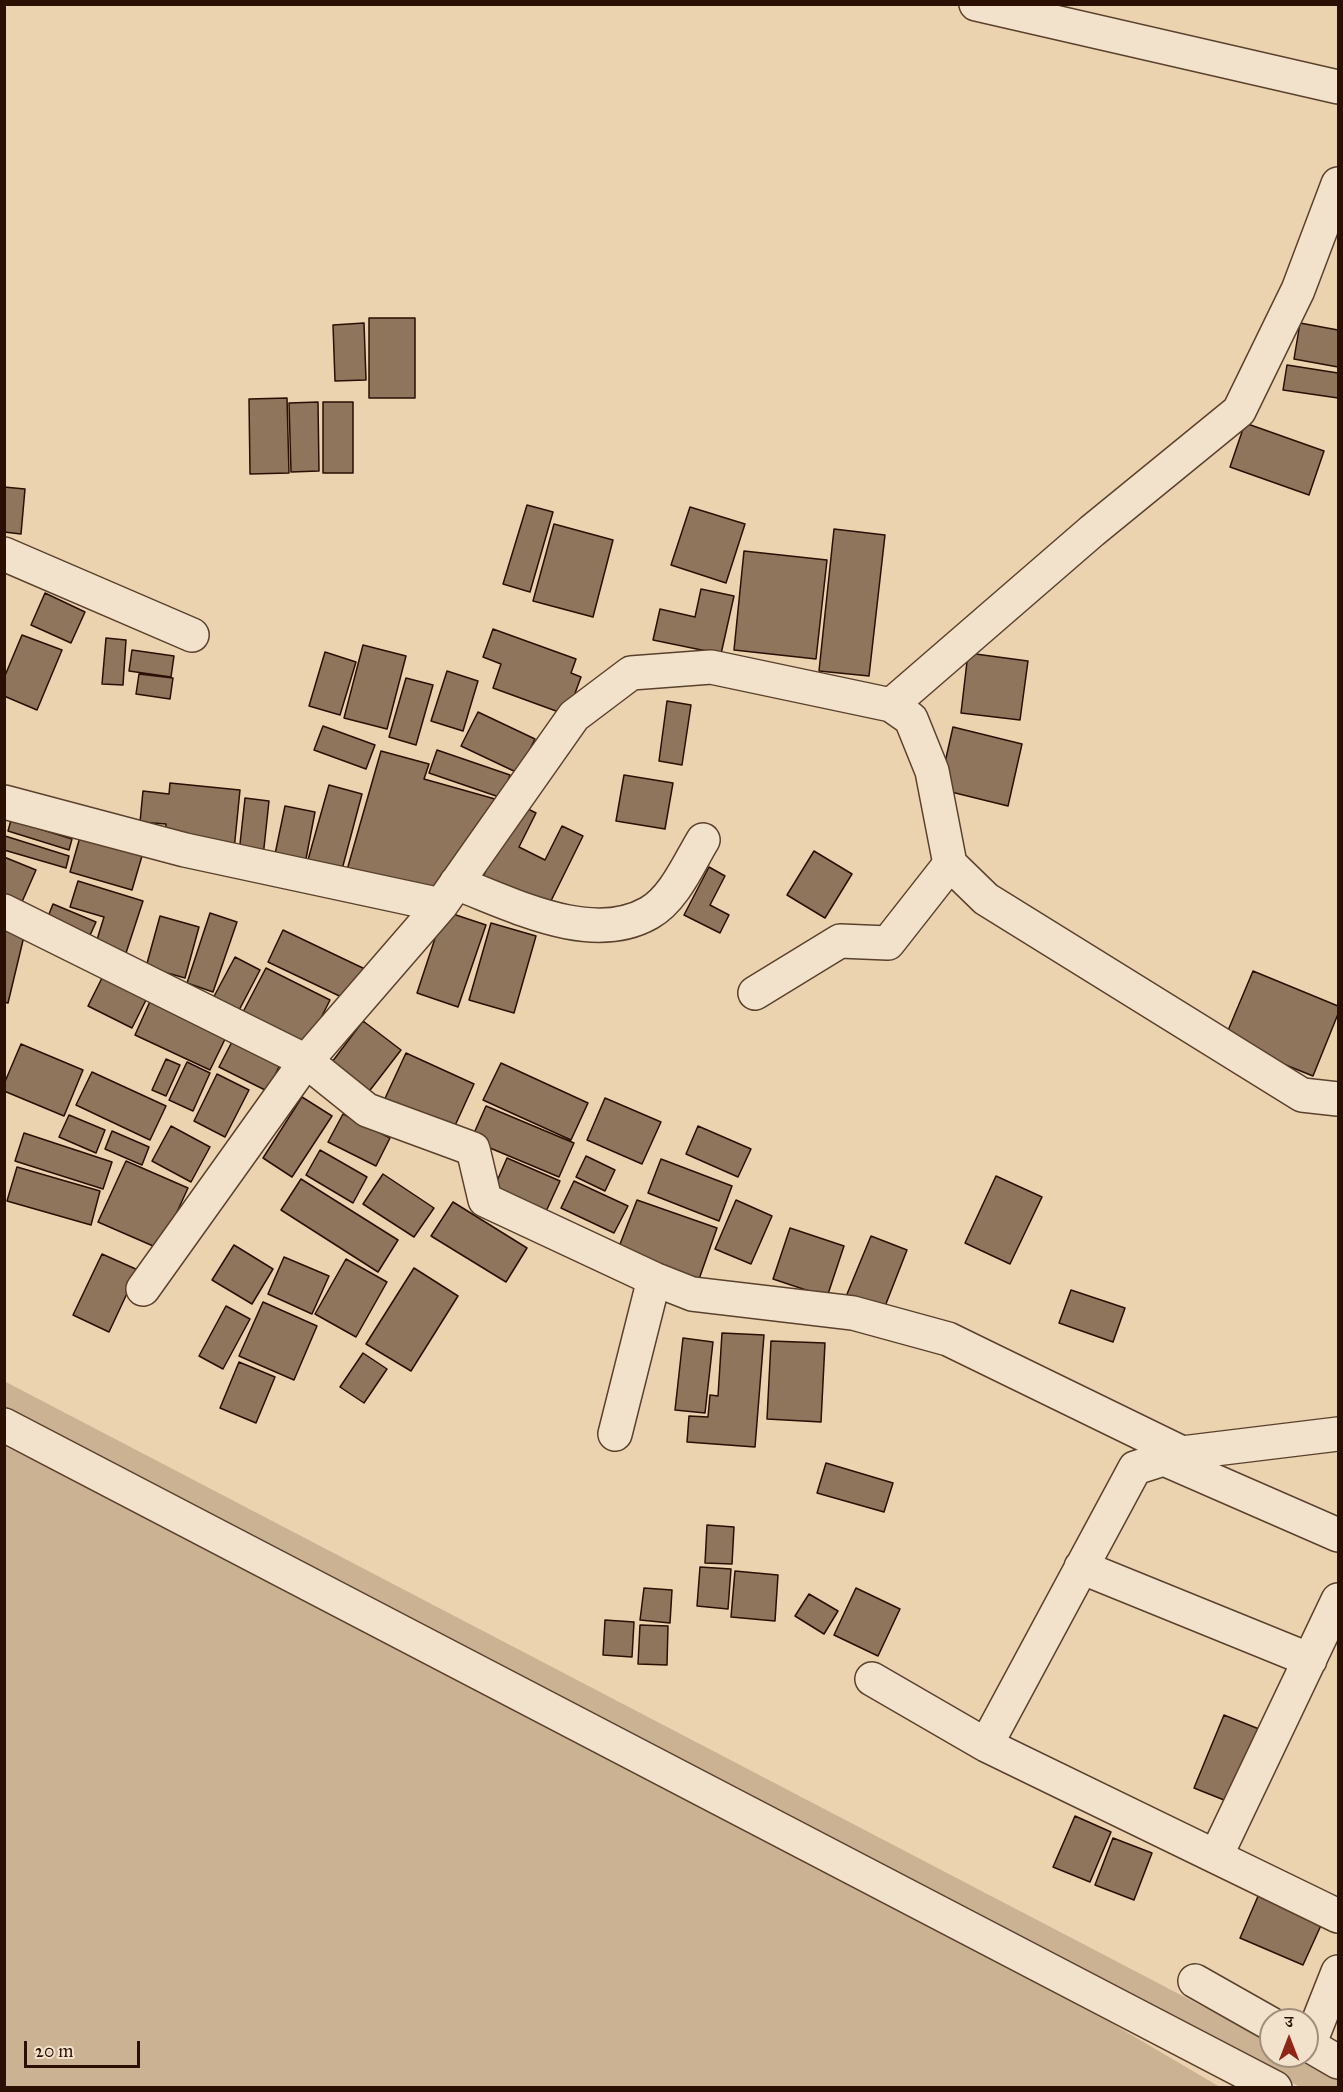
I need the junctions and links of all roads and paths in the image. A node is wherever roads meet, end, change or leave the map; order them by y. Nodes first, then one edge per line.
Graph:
1 (976, 4) edge
2 (1042, 12) edge
3 (1338, 87) edge
4 (1338, 184) edge
5 (4, 554) edge
6 (192, 635) dead end
7 (901, 712) junction
8 (4, 802) edge
9 (703, 840) dead end
10 (950, 864) junction
11 (448, 894) junction
12 (4, 912) edge
13 (755, 993) dead end
14 (306, 1061) junction
15 (1338, 1099) edge
16 (654, 1279) junction
17 (143, 1289) dead end
18 (4, 1425) edge
19 (615, 1434) dead end
20 (1338, 1434) edge
21 (1173, 1456) junction
22 (1338, 1534) edge
23 (1081, 1567) junction
24 (1338, 1600) edge
25 (1310, 1660) junction
26 (872, 1679) dead end
27 (986, 1745) junction
28 (1216, 1856) junction
29 (1338, 1916) edge
30 (1338, 1972) edge
31 (1195, 1981) dead end
32 (1259, 2017) edge
33 (1319, 2018) edge
34 (1319, 2051) edge
35 (1338, 2062) edge
36 (1275, 2088) edge

1 - 2 street
2 - 3 street
4 - 7 street
5 - 6 street
7 - 10 street
7 - 11 street
8 - 11 street
9 - 11 street
10 - 13 street
10 - 15 street
11 - 14 street
12 - 14 street
14 - 16 street
14 - 17 street
16 - 19 street
16 - 21 street
18 - 36 street
20 - 21 street
21 - 22 street
21 - 23 street
23 - 25 street
23 - 27 street
24 - 25 street
25 - 28 street
26 - 27 street
27 - 28 street
28 - 29 street
30 - 33 street
31 - 32 street
34 - 35 street

